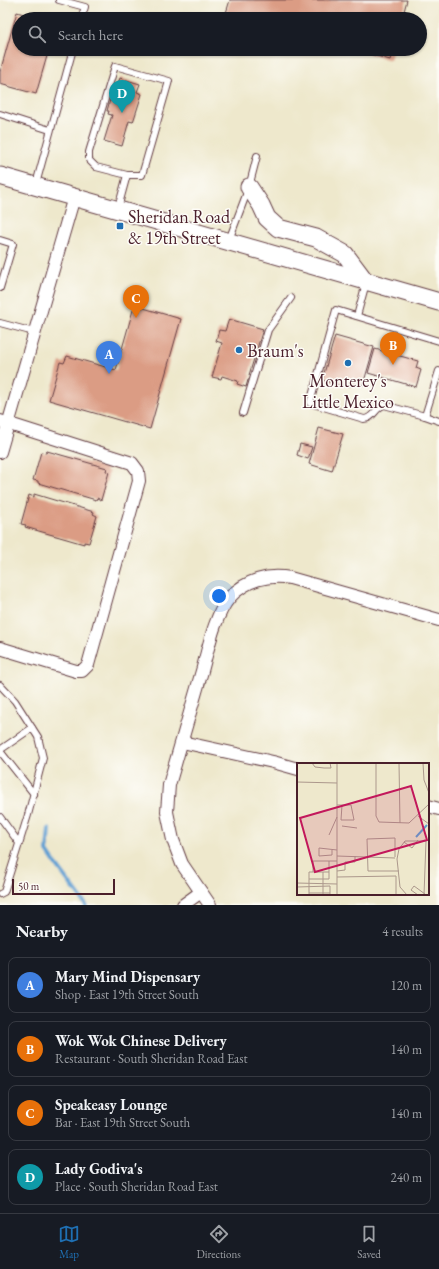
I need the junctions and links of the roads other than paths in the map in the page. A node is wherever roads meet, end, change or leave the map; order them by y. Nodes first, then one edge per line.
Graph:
1 (59, 0) edge
2 (83, 12) edge
3 (71, 56) edge
4 (0, 114) edge
5 (50, 130) junction
6 (257, 156) dead end
7 (127, 175) junction
8 (0, 176) edge
9 (35, 186) junction
10 (249, 186) junction
11 (74, 197) junction
12 (118, 210) junction
13 (0, 240) edge
14 (228, 242) junction
15 (366, 282) junction
16 (0, 288) edge
17 (291, 298) dead end
18 (439, 302) edge
19 (357, 316) junction
20 (0, 323) edge
21 (34, 332) junction
22 (439, 342) edge
23 (439, 371) edge
24 (243, 413) dead end
25 (425, 416) junction
26 (439, 421) edge
27 (4, 423) edge
28 (0, 452) edge
29 (439, 620) edge
30 (0, 648) edge
31 (0, 685) edge
32 (32, 728) junction
33 (182, 742) junction
34 (0, 751) edge
35 (297, 769) edge
36 (34, 794) junction
37 (429, 806) edge
38 (439, 809) edge
39 (0, 817) edge
40 (19, 843) junction
41 (201, 892) junction
42 (0, 894) edge
43 (183, 905) edge
44 (210, 905) edge

1 - 2 lane
3 - 5 lane
4 - 5 lane
5 - 9 lane
6 - 10 lane
7 - 7 lane
7 - 12 lane
8 - 9 main road
9 - 11 main road
10 - 14 lane
10 - 15 main road
11 - 12 main road
11 - 21 street
12 - 14 main road
13 - 16 lane
14 - 15 main road
15 - 18 main road
15 - 19 lane
17 - 24 lane
19 - 22 lane
19 - 25 lane
20 - 21 lane
21 - 27 street
23 - 25 lane
25 - 26 lane
27 - 28 street
27 - 30 street
29 - 33 street
31 - 32 lane
32 - 34 lane
32 - 36 lane
33 - 35 street
33 - 41 street
34 - 36 lane
36 - 40 lane
37 - 38 street
39 - 40 lane
40 - 42 lane
41 - 43 street
41 - 44 street

